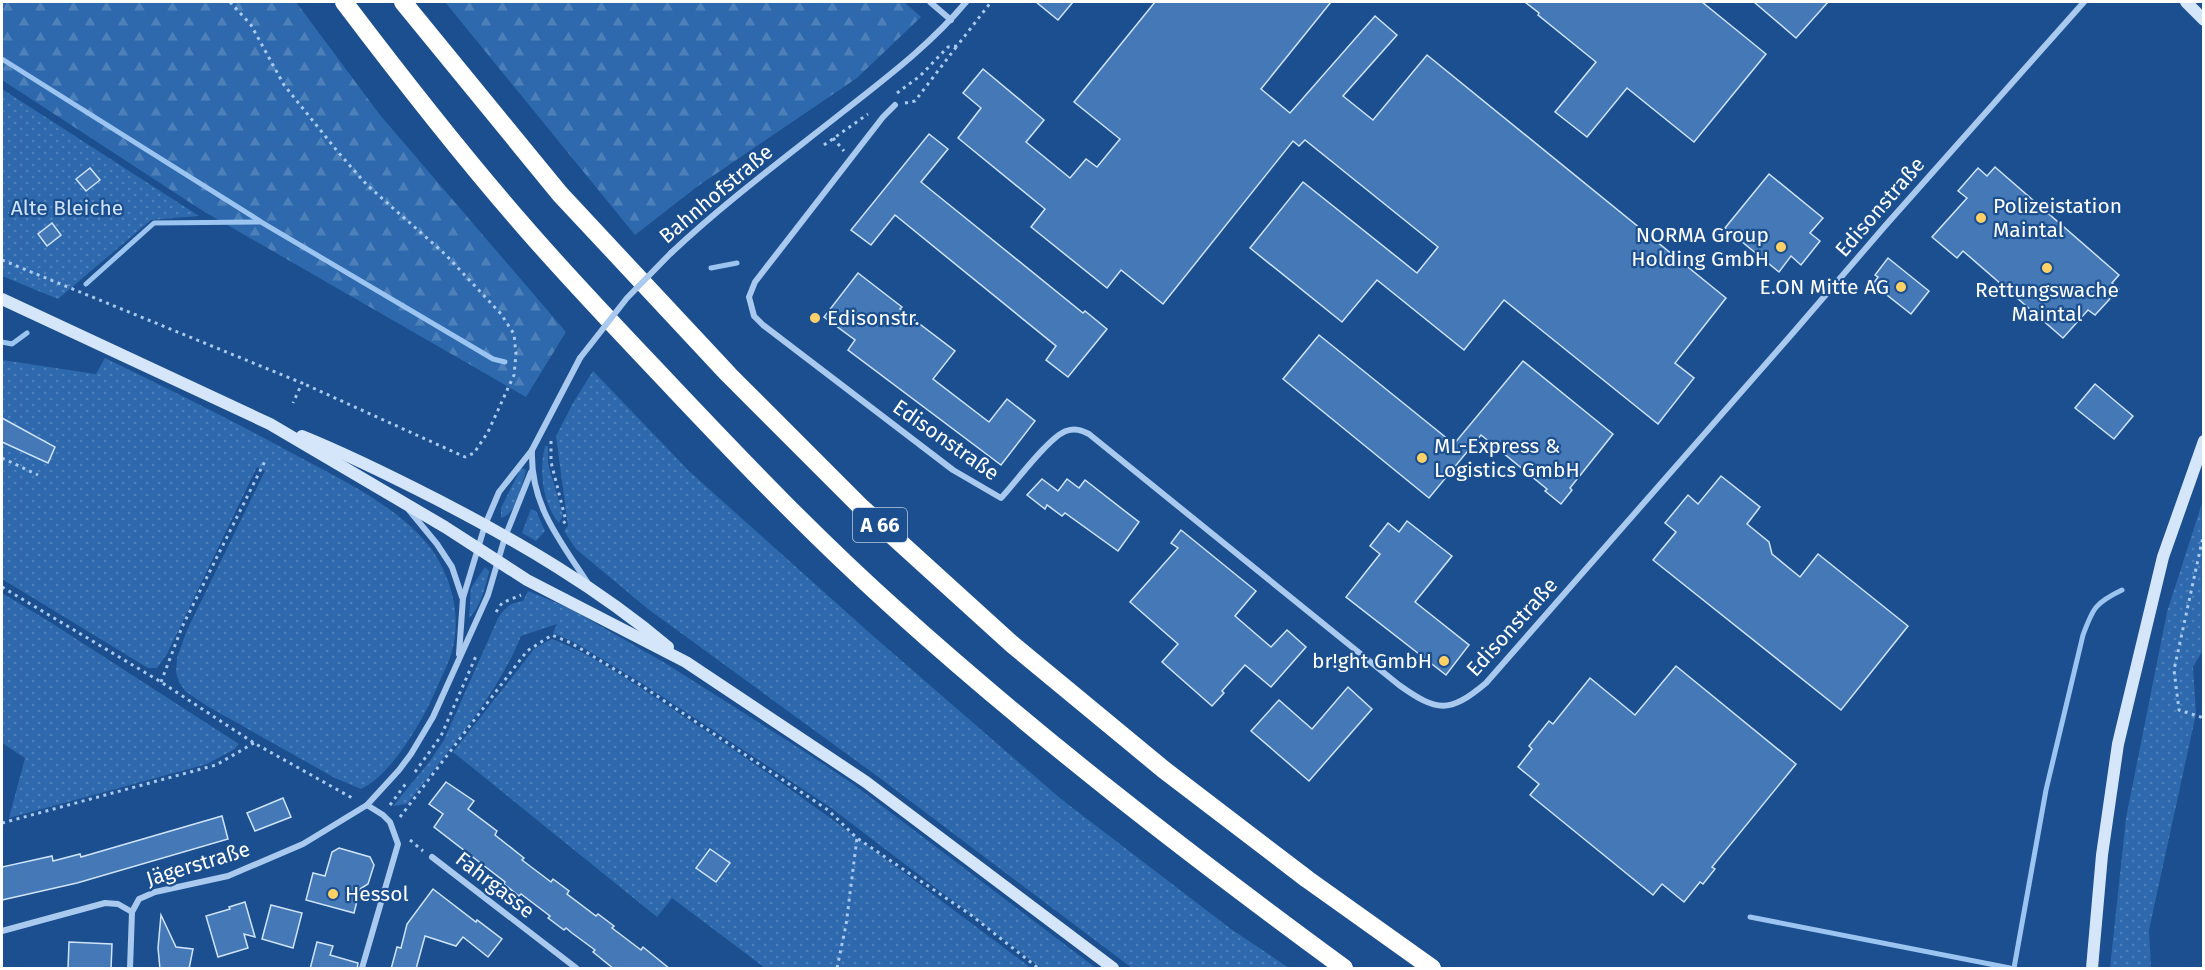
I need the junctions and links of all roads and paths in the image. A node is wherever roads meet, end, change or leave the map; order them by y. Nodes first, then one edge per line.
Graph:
1 (230, 2) edge
2 (344, 2) edge
3 (403, 2) edge
4 (930, 2) edge
5 (966, 2) edge
6 (991, 2) edge
7 (2084, 2) edge
8 (2186, 2) edge
9 (951, 20) junction
10 (2204, 20) edge
11 (957, 46) junction
12 (892, 96) dead end
13 (895, 105) joint
14 (874, 110) dead end
15 (833, 138) junction
16 (818, 149) dead end
17 (843, 150) dead end
18 (2, 260) edge
19 (2, 299) edge
20 (302, 383) junction
21 (293, 403) dead end
22 (270, 424) junction
23 (551, 440) dead end
24 (2204, 441) edge
25 (532, 450) junction
26 (2, 458) edge
27 (266, 459) dead end
28 (531, 472) junction
29 (38, 475) dead end
30 (402, 501) junction
31 (566, 521) dead end
32 (485, 525) junction
33 (2204, 532) edge
34 (505, 537) junction
35 (478, 549) junction
36 (499, 562) junction
37 (2, 587) edge
38 (591, 588) junction
39 (463, 598) junction
40 (459, 657) junction
41 (686, 662) junction
42 (161, 682) junction
43 (2204, 718) edge
44 (254, 743) junction
45 (367, 805) junction
46 (2, 823) edge
47 (393, 827) junction
48 (857, 838) junction
49 (432, 857) joint
50 (132, 912) junction
51 (2, 931) edge
52 (130, 969) edge
53 (362, 969) edge
54 (576, 969) edge
55 (837, 969) edge
56 (1038, 969) edge
57 (1113, 969) edge
58 (1344, 969) edge
59 (1432, 969) edge
60 (2092, 969) edge

1 - 20 path
2 - 58 highway, A 66
3 - 59 highway, A 66
4 - 9 street
5 - 9 street, Bahnhofstraße
6 - 11 path
7 - 13 street, Edisonstraße
8 - 10 main road
9 - 25 street, Bahnhofstraße, bridge
11 - 12 path
11 - 13 path
14 - 15 path
15 - 16 path
15 - 17 path
18 - 20 path
19 - 22 main road
20 - 21 path
22 - 30 main road
22 - 32 main road
23 - 31 path
24 - 60 main road
25 - 28 street, Bahnhofstraße
25 - 32 street, Bahnhofstraße
26 - 29 path
27 - 42 path
28 - 34 street, Bahnhofstraße
28 - 38 street, Bahnhofstraße
30 - 35 main road
30 - 39 street, Bahnhofstraße
32 - 34 main road
32 - 35 street, Bahnhofstraße
33 - 43 path
34 - 36 street, Bahnhofstraße
34 - 38 main road
35 - 36 main road
35 - 39 street, Bahnhofstraße
36 - 40 street, Bahnhofstraße
36 - 41 main road
37 - 42 path
38 - 41 main road
39 - 40 street, Bahnhofstraße
40 - 45 street, Bahnhofstraße
41 - 57 main road
42 - 44 path
44 - 45 path
44 - 46 path
45 - 47 street
45 - 50 street, Jägerstraße
47 - 48 path
47 - 49 path, Fahrgasse
47 - 53 street
48 - 55 path
48 - 56 path
49 - 54 street, Fahrgasse
50 - 51 street, Jägerstraße
50 - 52 street

